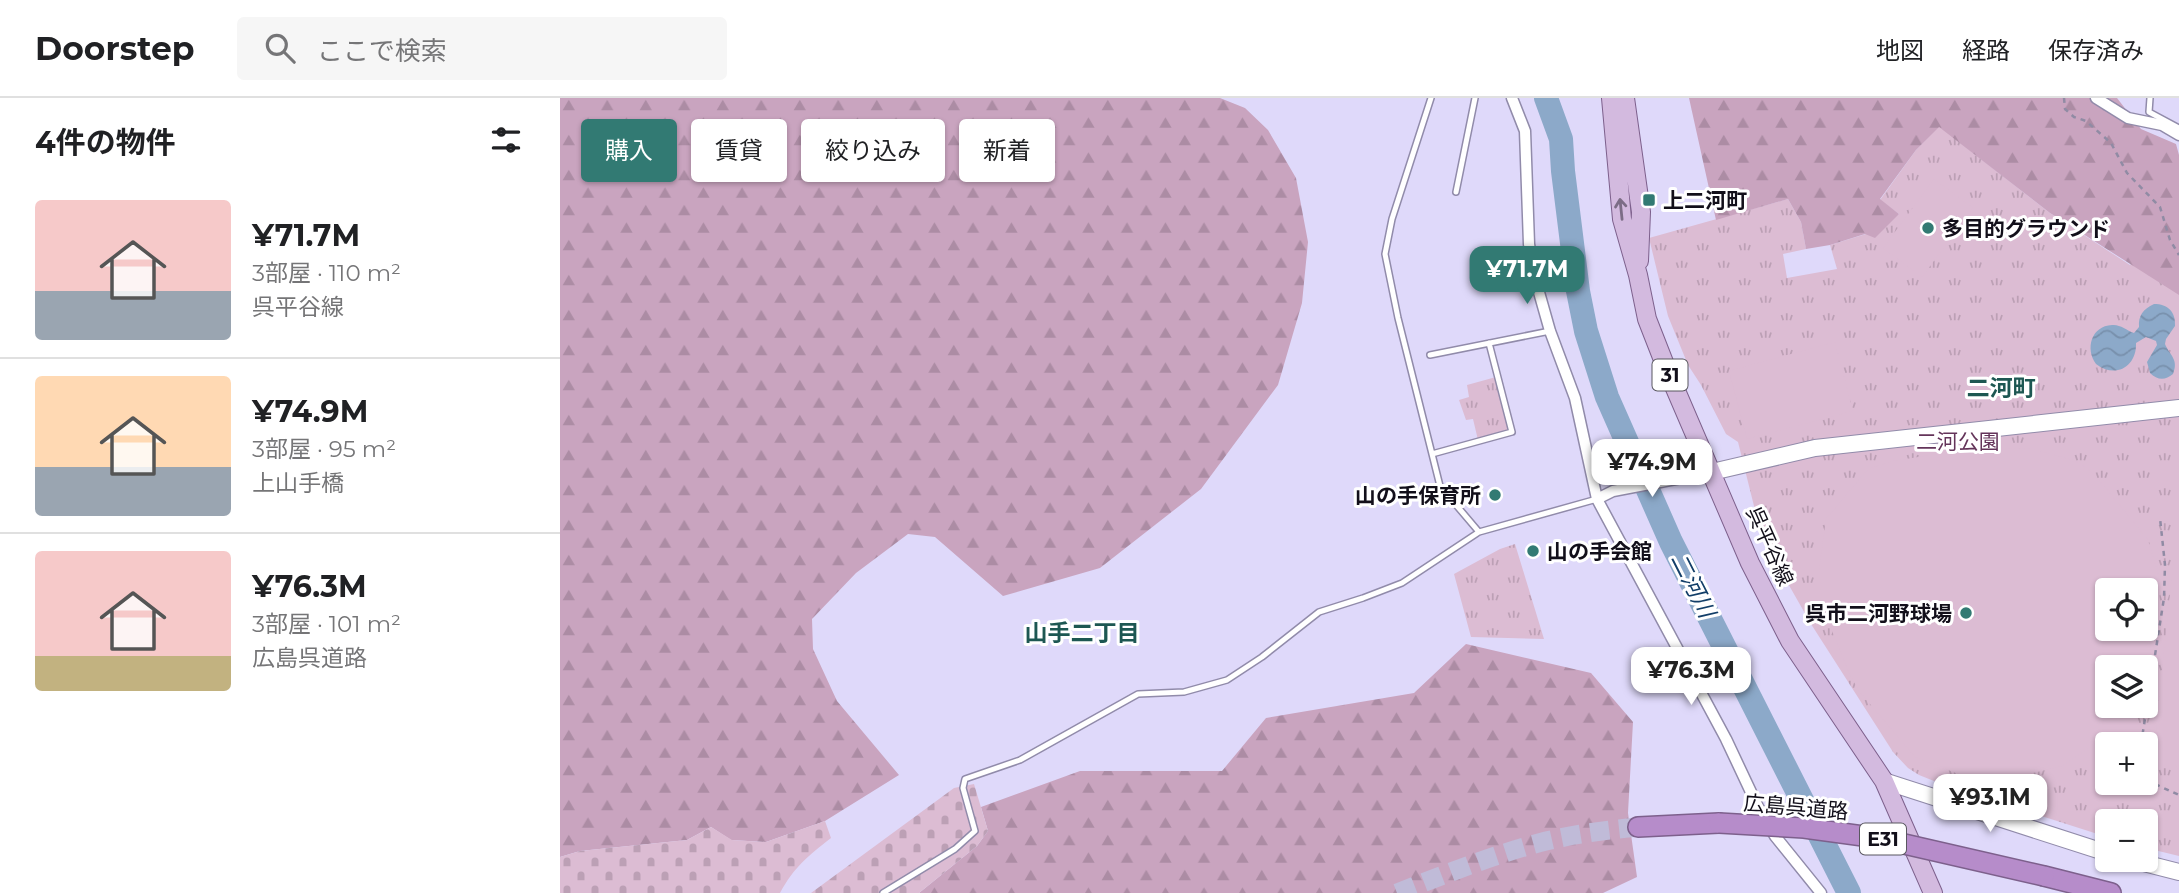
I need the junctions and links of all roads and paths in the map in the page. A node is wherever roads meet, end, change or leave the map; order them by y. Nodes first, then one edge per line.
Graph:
1 (1431, 98) edge
2 (1475, 98) edge
3 (1511, 98) edge
4 (1611, 98) edge
5 (1625, 98) edge
6 (2064, 98) edge
7 (2096, 98) edge
8 (2150, 98) edge
9 (2179, 128) edge
10 (2179, 135) edge
11 (1457, 192) dead end
12 (2179, 255) edge
13 (1638, 275) junction
14 (1550, 331) junction
15 (1489, 343) junction
16 (1430, 355) dead end
17 (2179, 408) edge
18 (1432, 454) junction
19 (1712, 472) junction
20 (1597, 499) junction
21 (2160, 518) dead end
22 (1479, 532) junction
23 (2143, 732) edge
24 (1884, 781) junction
25 (2158, 785) edge
26 (2179, 795) edge
27 (1638, 827) tunnel mouth
28 (2095, 849) edge
29 (2158, 867) edge
30 (2179, 872) edge
31 (883, 893) edge
32 (1821, 893) edge
33 (1933, 893) edge
34 (2111, 893) edge

1 - 18 lane
2 - 11 lane
3 - 14 street
13 -> 4 main road, 呉平谷線 / 31
5 - 13 main road, 呉平谷線 / 31
6 - 12 path
7 - 10 street
8 - 9 lane
13 - 19 main road, 呉平谷線 / 31
14 - 15 lane
14 - 20 street
15 - 16 lane
15 - 18 lane
17 - 19 street
18 - 22 lane
19 - 20 street
19 - 24 main road, 呉平谷線 / 31
20 - 22 lane
20 - 32 street
21 - 23 path
22 - 31 lane
24 - 28 street
24 - 33 main road, 呉平谷線 / 31
25 - 26 path
27 - 34 highway, 広島呉道路 / E31, bridge
29 - 30 street

